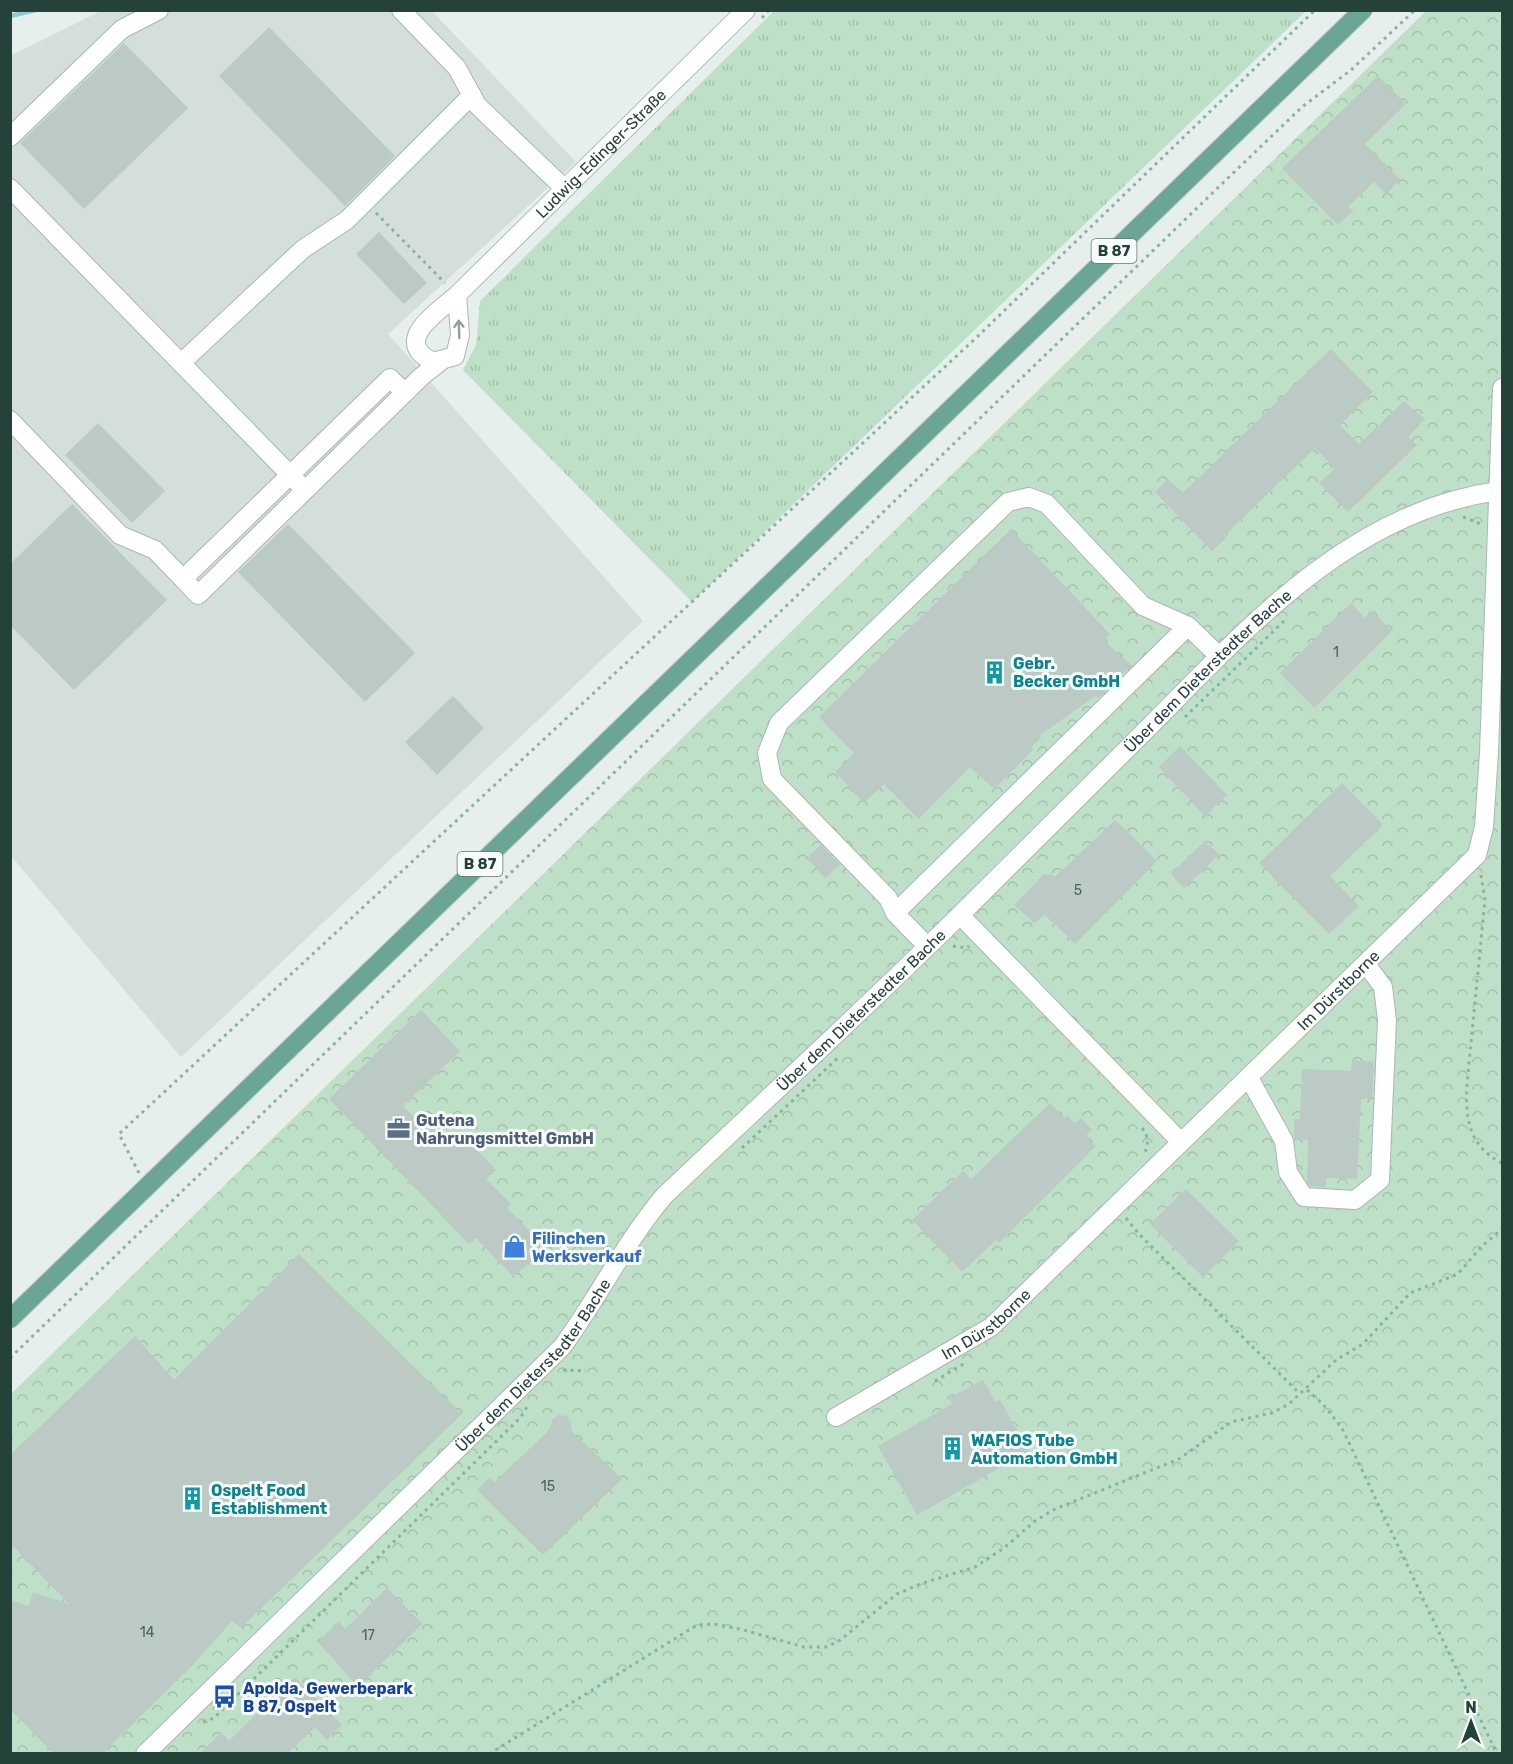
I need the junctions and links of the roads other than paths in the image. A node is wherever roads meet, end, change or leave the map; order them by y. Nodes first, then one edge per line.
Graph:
1 (159, 10) edge
2 (401, 10) edge
3 (746, 10) edge
4 (1363, 10) edge
5 (472, 95) junction
6 (10, 137) edge
7 (10, 188) edge
8 (564, 188) junction
9 (457, 295) junction
10 (440, 362) junction
11 (181, 363) junction
12 (1503, 388) edge
13 (405, 393) junction
14 (10, 420) edge
15 (290, 475) junction
16 (306, 490) junction
17 (1498, 490) junction
18 (183, 579) junction
19 (1188, 626) junction
20 (1219, 656) junction
21 (1497, 672) edge
22 (1495, 781) edge
23 (895, 913) junction
24 (960, 915) junction
25 (927, 946) junction
26 (1366, 964) junction
27 (1249, 1077) junction
28 (1177, 1146) junction
29 (1185, 1164) dead end
30 (10, 1319) edge
31 (836, 1416) dead end
32 (145, 1754) edge

1 - 6 street
2 - 5 street
3 - 8 street, Ludwig-Edinger-Straße
4 - 30 main road, B 87
5 - 8 street
5 - 11 street
7 - 11 street
8 - 9 street, Ludwig-Edinger-Straße
10 -> 9 street
9 - 10 street, Ludwig-Edinger-Straße
10 - 13 street
11 - 15 street
12 - 17 street
13 - 15 street
13 - 16 street
14 - 18 street
15 - 16 street
15 - 18 street
16 - 18 street
17 - 20 street, Über dem Dieterstedter Bache
17 - 21 street
19 - 20 street
19 - 23 street
19 - 23 street
20 - 24 street, Über dem Dieterstedter Bache
21 - 22 street
22 - 26 street, Im Dürstborne
23 - 25 street
24 - 25 street, Über dem Dieterstedter Bache
24 - 28 street, Über dem Dieterstedter Bache
25 - 32 street, Über dem Dieterstedter Bache
26 - 27 street, Im Dürstborne
26 - 27 street
27 - 28 street, Im Dürstborne
28 - 29 street, Über dem Dieterstedter Bache
28 - 31 street, Im Dürstborne

